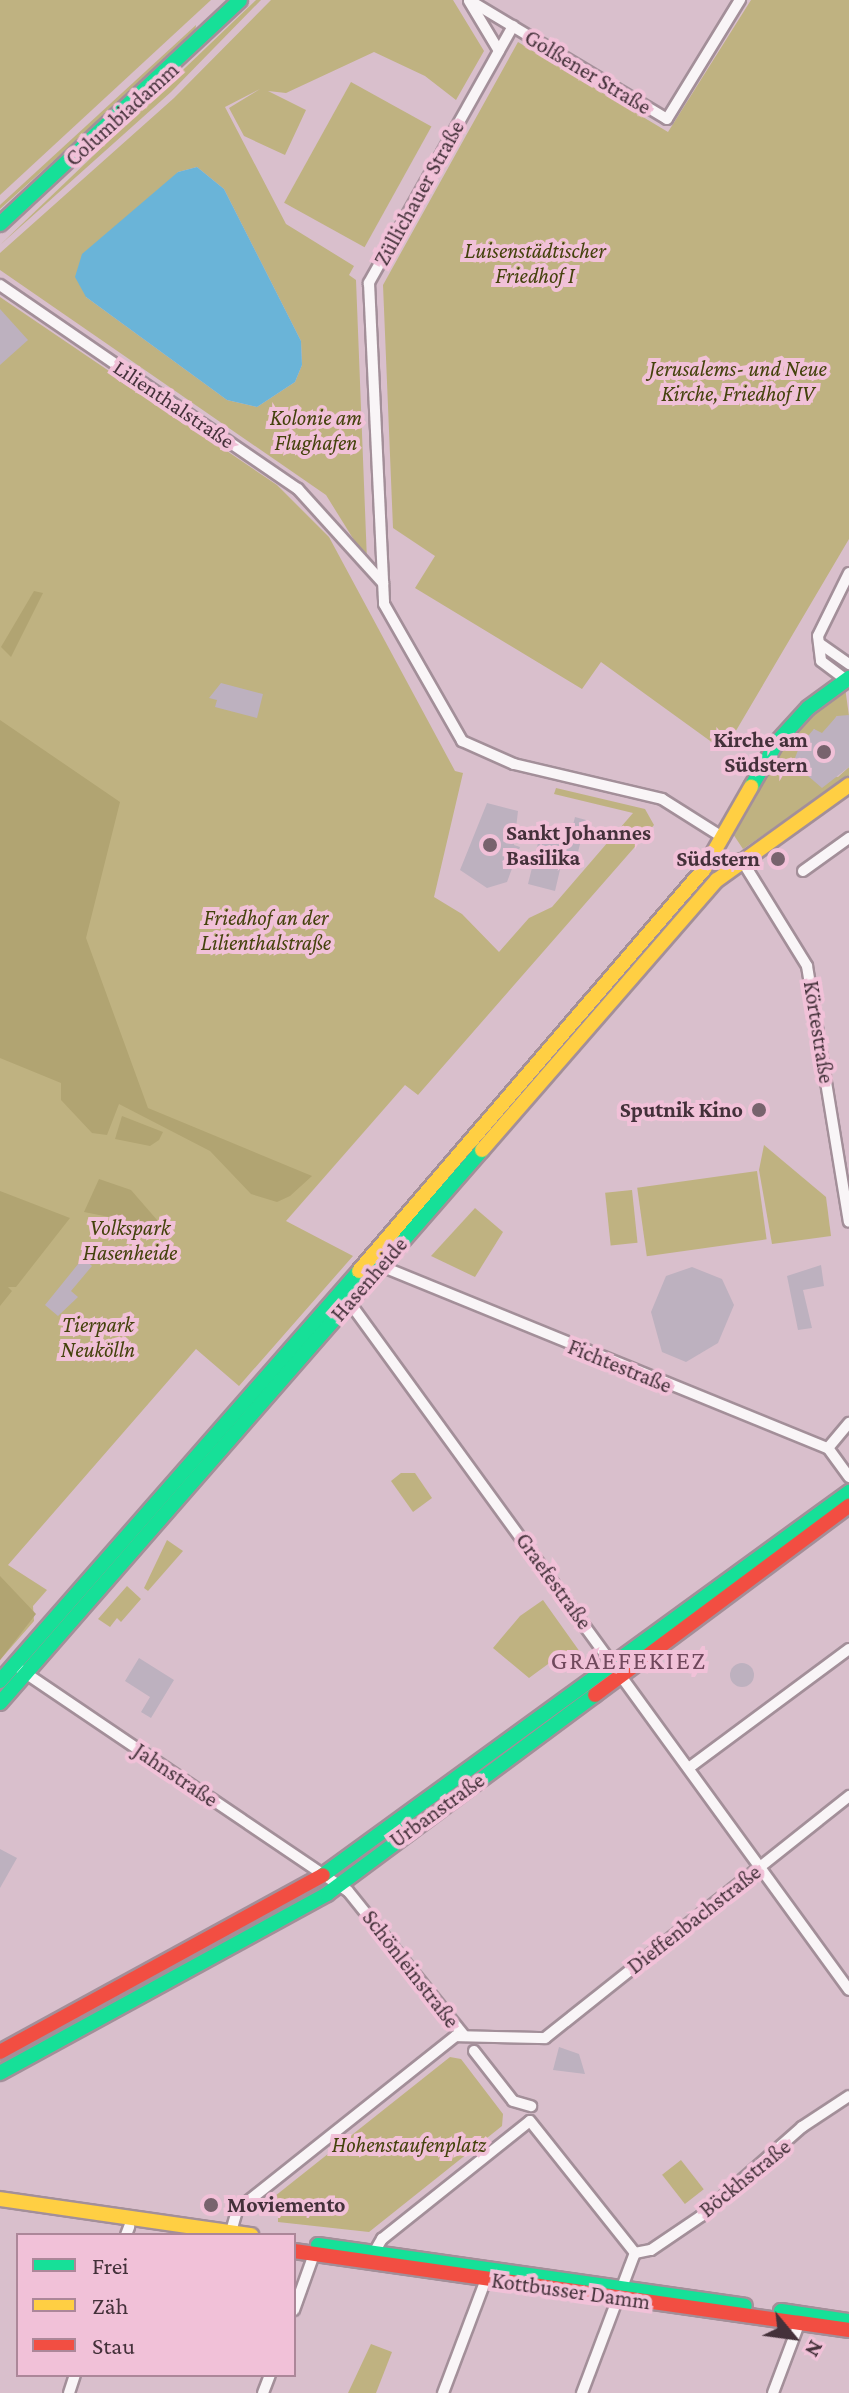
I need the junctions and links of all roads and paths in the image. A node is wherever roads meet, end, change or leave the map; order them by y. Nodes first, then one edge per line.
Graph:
1 (240, 0) edge
2 (468, 0) edge
3 (740, 0) edge
4 (513, 26) junction
5 (499, 51) junction
6 (0, 224) edge
7 (0, 285) edge
8 (849, 573) edge
9 (383, 583) junction
10 (819, 643) junction
11 (849, 664) edge
12 (848, 680) edge
13 (849, 785) edge
14 (724, 838) junction
15 (849, 838) edge
16 (741, 859) junction
17 (704, 869) junction
18 (803, 871) dead end
19 (717, 880) junction
20 (849, 1222) edge
21 (381, 1266) junction
22 (344, 1297) junction
23 (849, 1423) edge
24 (828, 1448) junction
25 (849, 1477) edge
26 (849, 1492) edge
27 (849, 1506) edge
28 (849, 1649) edge
29 (20, 1669) junction
30 (619, 1669) junction
31 (0, 1681) edge
32 (0, 1702) edge
33 (690, 1767) junction
34 (849, 1796) edge
35 (762, 1866) junction
36 (325, 1875) junction
37 (338, 1884) junction
38 (294, 1893) junction
39 (302, 1908) junction
40 (124, 1986) junction
41 (849, 1990) edge
42 (132, 2001) junction
43 (463, 2034) junction
44 (538, 2042) joint
45 (474, 2051) dead end
46 (0, 2052) edge
47 (0, 2073) edge
48 (849, 2096) edge
49 (531, 2106) dead end
50 (0, 2199) edge
51 (0, 2209) edge
52 (128, 2231) edge
53 (156, 2233) edge
54 (223, 2233) edge
55 (230, 2233) edge
56 (296, 2241) edge
57 (296, 2251) edge
58 (635, 2253) junction
59 (314, 2254) junction
60 (372, 2258) junction
61 (486, 2279) junction
62 (619, 2294) junction
63 (296, 2304) edge
64 (849, 2321) edge
65 (799, 2324) junction
66 (849, 2330) edge
67 (443, 2393) edge
68 (582, 2393) edge
69 (773, 2393) edge

1 - 6 main road, Columbiadamm
2 - 4 street, Golßener Straße
2 - 5 street
3 - 4 street, Golßener Straße
4 - 5 street, Züllichauer Straße
5 - 9 street, Züllichauer Straße
7 - 9 street, Lilienthalstraße
8 - 10 street
9 - 14 street, Lilienthalstraße
10 - 11 street
10 - 12 street
12 - 14 main road
13 - 16 main road
14 - 16 main road
14 - 17 main road, Hasenheide
15 - 18 street
16 - 19 main road, Hasenheide
16 - 20 street, Körtestraße
17 - 19 main road
17 - 22 main road, Hasenheide
19 - 21 main road, Hasenheide
21 - 22 main road, Hasenheide
21 - 24 street, Fichtestraße
22 - 29 main road, Hasenheide
22 - 30 street, Graefestraße
23 - 24 street
24 - 25 street
26 - 30 main road, Urbanstraße
27 - 30 main road, Urbanstraße
28 - 33 street
29 - 31 main road, Hasenheide
29 - 32 main road, Hasenheide
29 - 36 street, Jahnstraße
30 - 33 street, Graefestraße
30 - 36 main road, Urbanstraße
30 - 37 main road, Urbanstraße
33 - 35 street, Graefestraße
34 - 35 street, Dieffenbachstraße
35 - 41 street, Graefestraße
35 - 44 street, Dieffenbachstraße
36 - 37 street, Jahnstraße
36 - 38 main road, Urbanstraße
37 - 39 main road, Urbanstraße
37 - 43 street, Schönleinstraße
38 - 39 main road
38 - 40 main road, Urbanstraße
39 - 42 main road, Urbanstraße
40 - 42 main road
40 - 46 main road, Urbanstraße
42 - 47 main road, Urbanstraße
43 - 44 street, Schönleinstraße
43 - 55 street
45 - 49 street, Schönleinstraße
48 - 58 street, Böckhstraße
50 - 54 main road
51 - 52 main road
52 - 53 main road
56 - 60 main road, Kottbusser Damm
57 - 59 main road, Kottbusser Damm
58 - 60 street
58 - 62 street
59 - 60 main road, Kottbusser Damm
59 - 63 street
60 - 61 main road, Kottbusser Damm
60 - 62 main road, Kottbusser Damm
61 - 62 main road, Kottbusser Damm
61 - 67 street
62 - 64 main road, Kottbusser Damm
62 - 65 main road, Kottbusser Damm
62 - 68 street
65 - 66 main road, Kottbusser Damm
65 - 69 street

